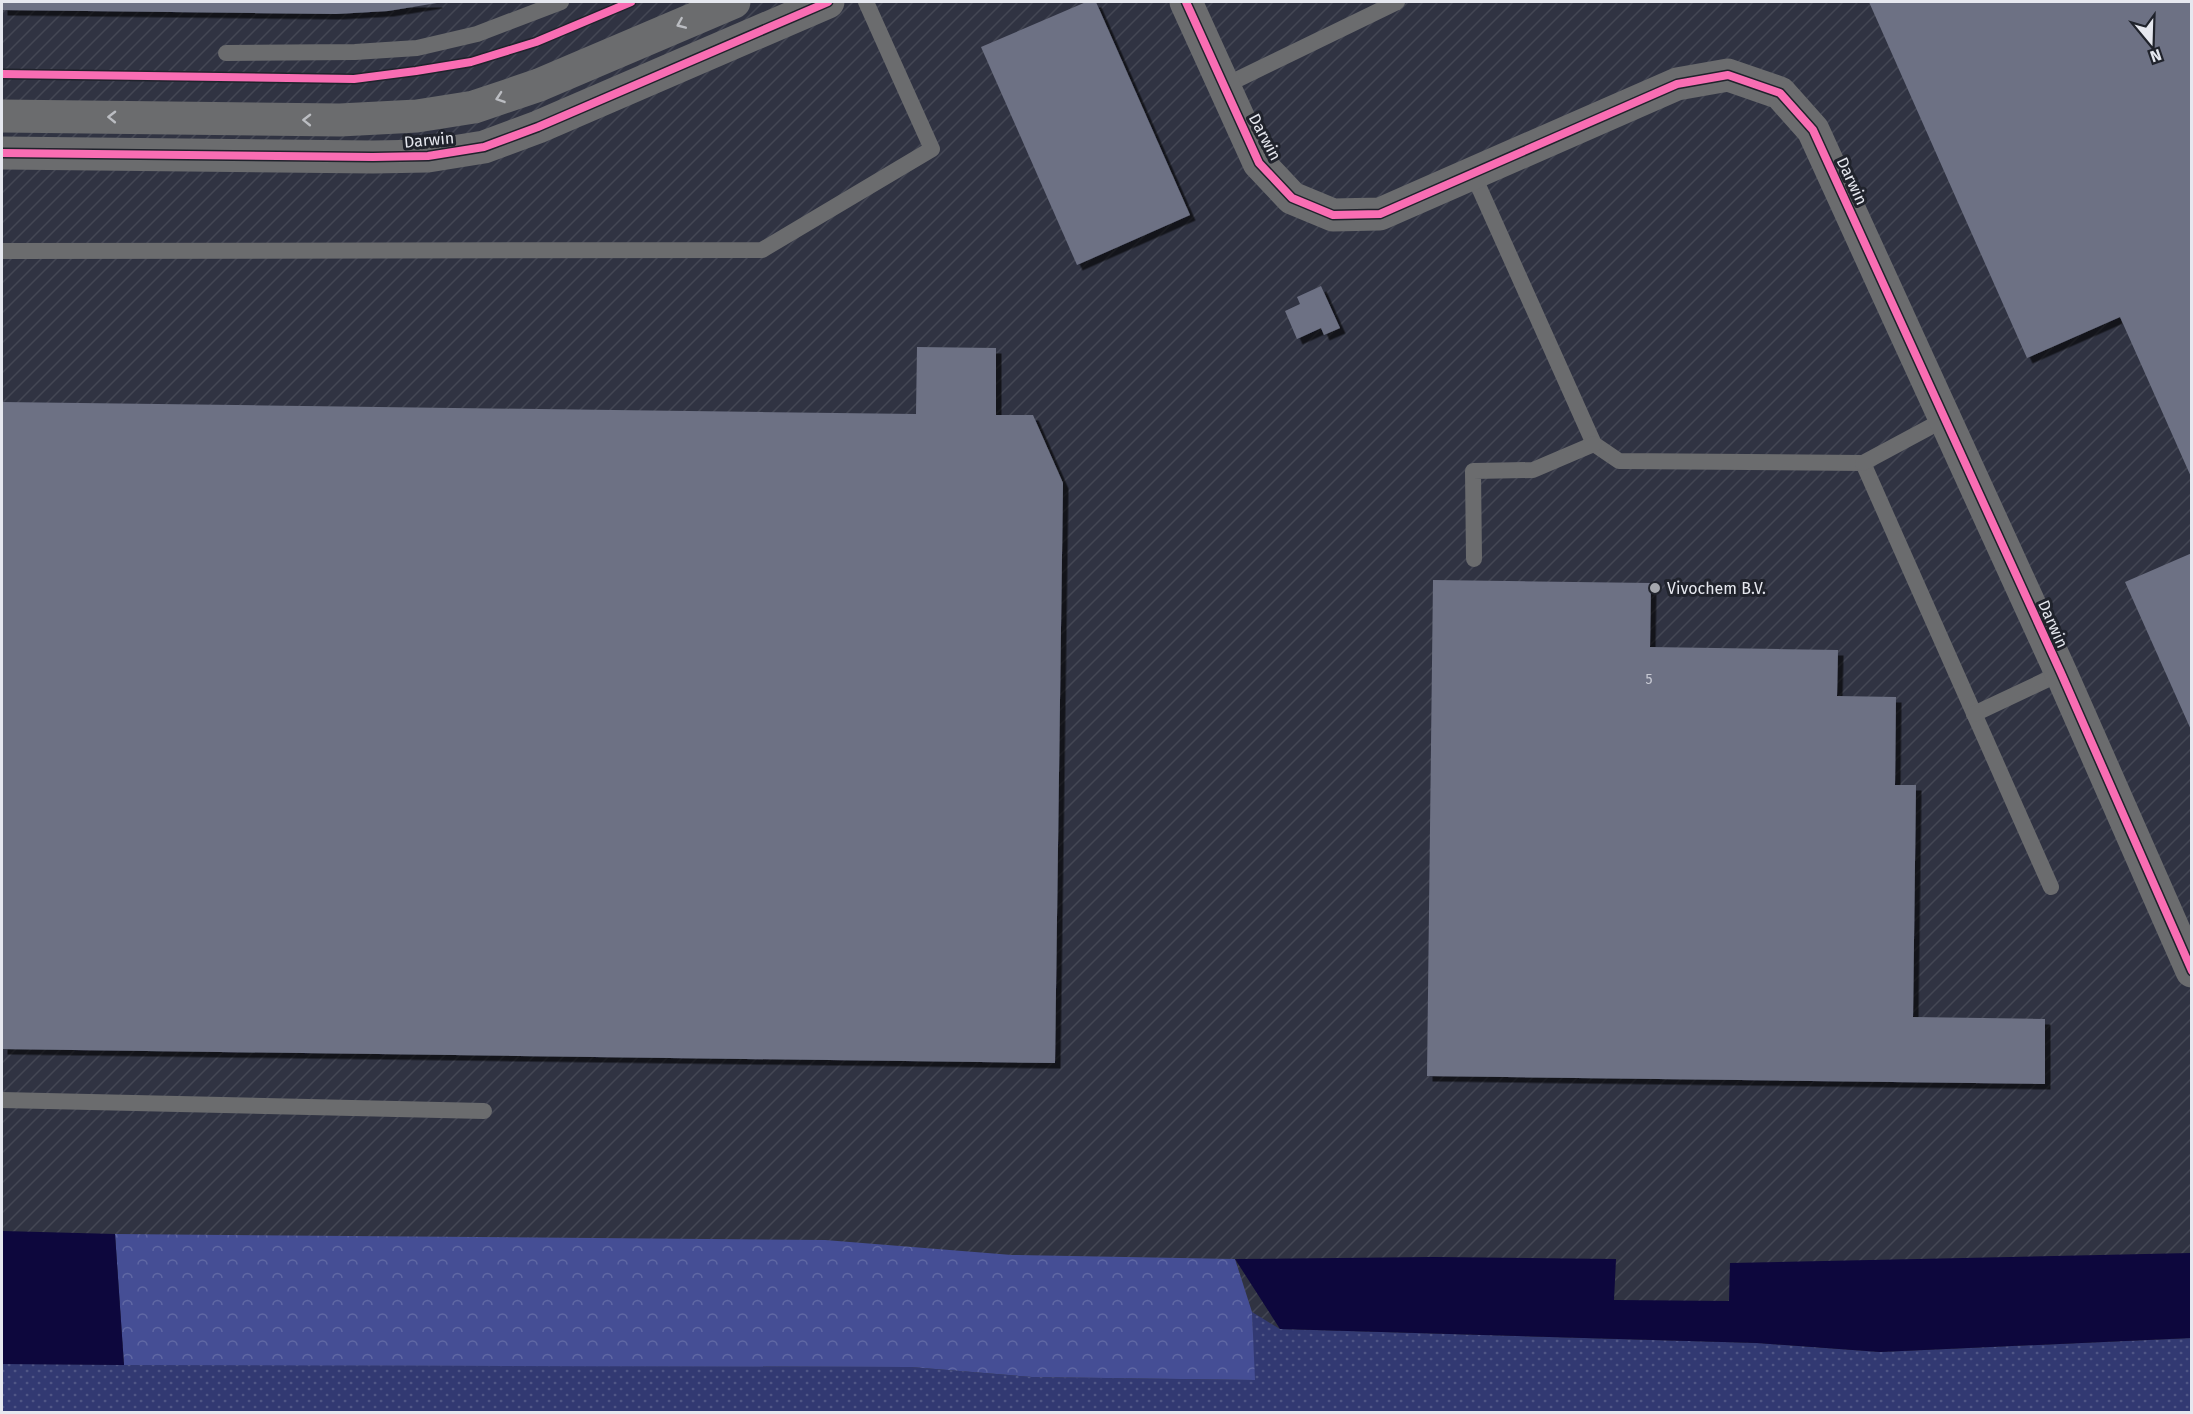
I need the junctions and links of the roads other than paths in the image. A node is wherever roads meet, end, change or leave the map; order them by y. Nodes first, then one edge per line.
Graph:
1 (561, 2) edge
2 (734, 2) edge
3 (828, 2) edge
4 (866, 2) edge
5 (1186, 2) edge
6 (1397, 2) edge
7 (226, 53) dead end
8 (1224, 86) junction
9 (2, 116) edge
10 (2, 153) edge
11 (1473, 174) junction
12 (2, 251) edge
13 (1945, 419) junction
14 (1594, 444) junction
15 (1863, 463) junction
16 (1474, 559) dead end
17 (2061, 673) junction
18 (1974, 714) junction
19 (2051, 887) dead end
20 (2192, 971) edge
21 (2, 1100) edge
22 (484, 1111) dead end

1 - 7 lane
2 -> 9 street, Darwin
3 - 10 street, Darwin
4 - 12 lane
5 - 8 street, Darwin
6 - 8 lane
8 - 11 street, Darwin
11 - 13 street, Darwin
11 - 14 lane
13 - 15 lane
13 - 17 street, Darwin
14 - 15 lane
14 - 16 lane
15 - 18 lane
17 - 18 lane
17 - 20 street, Darwin
18 - 19 lane
21 - 22 lane

